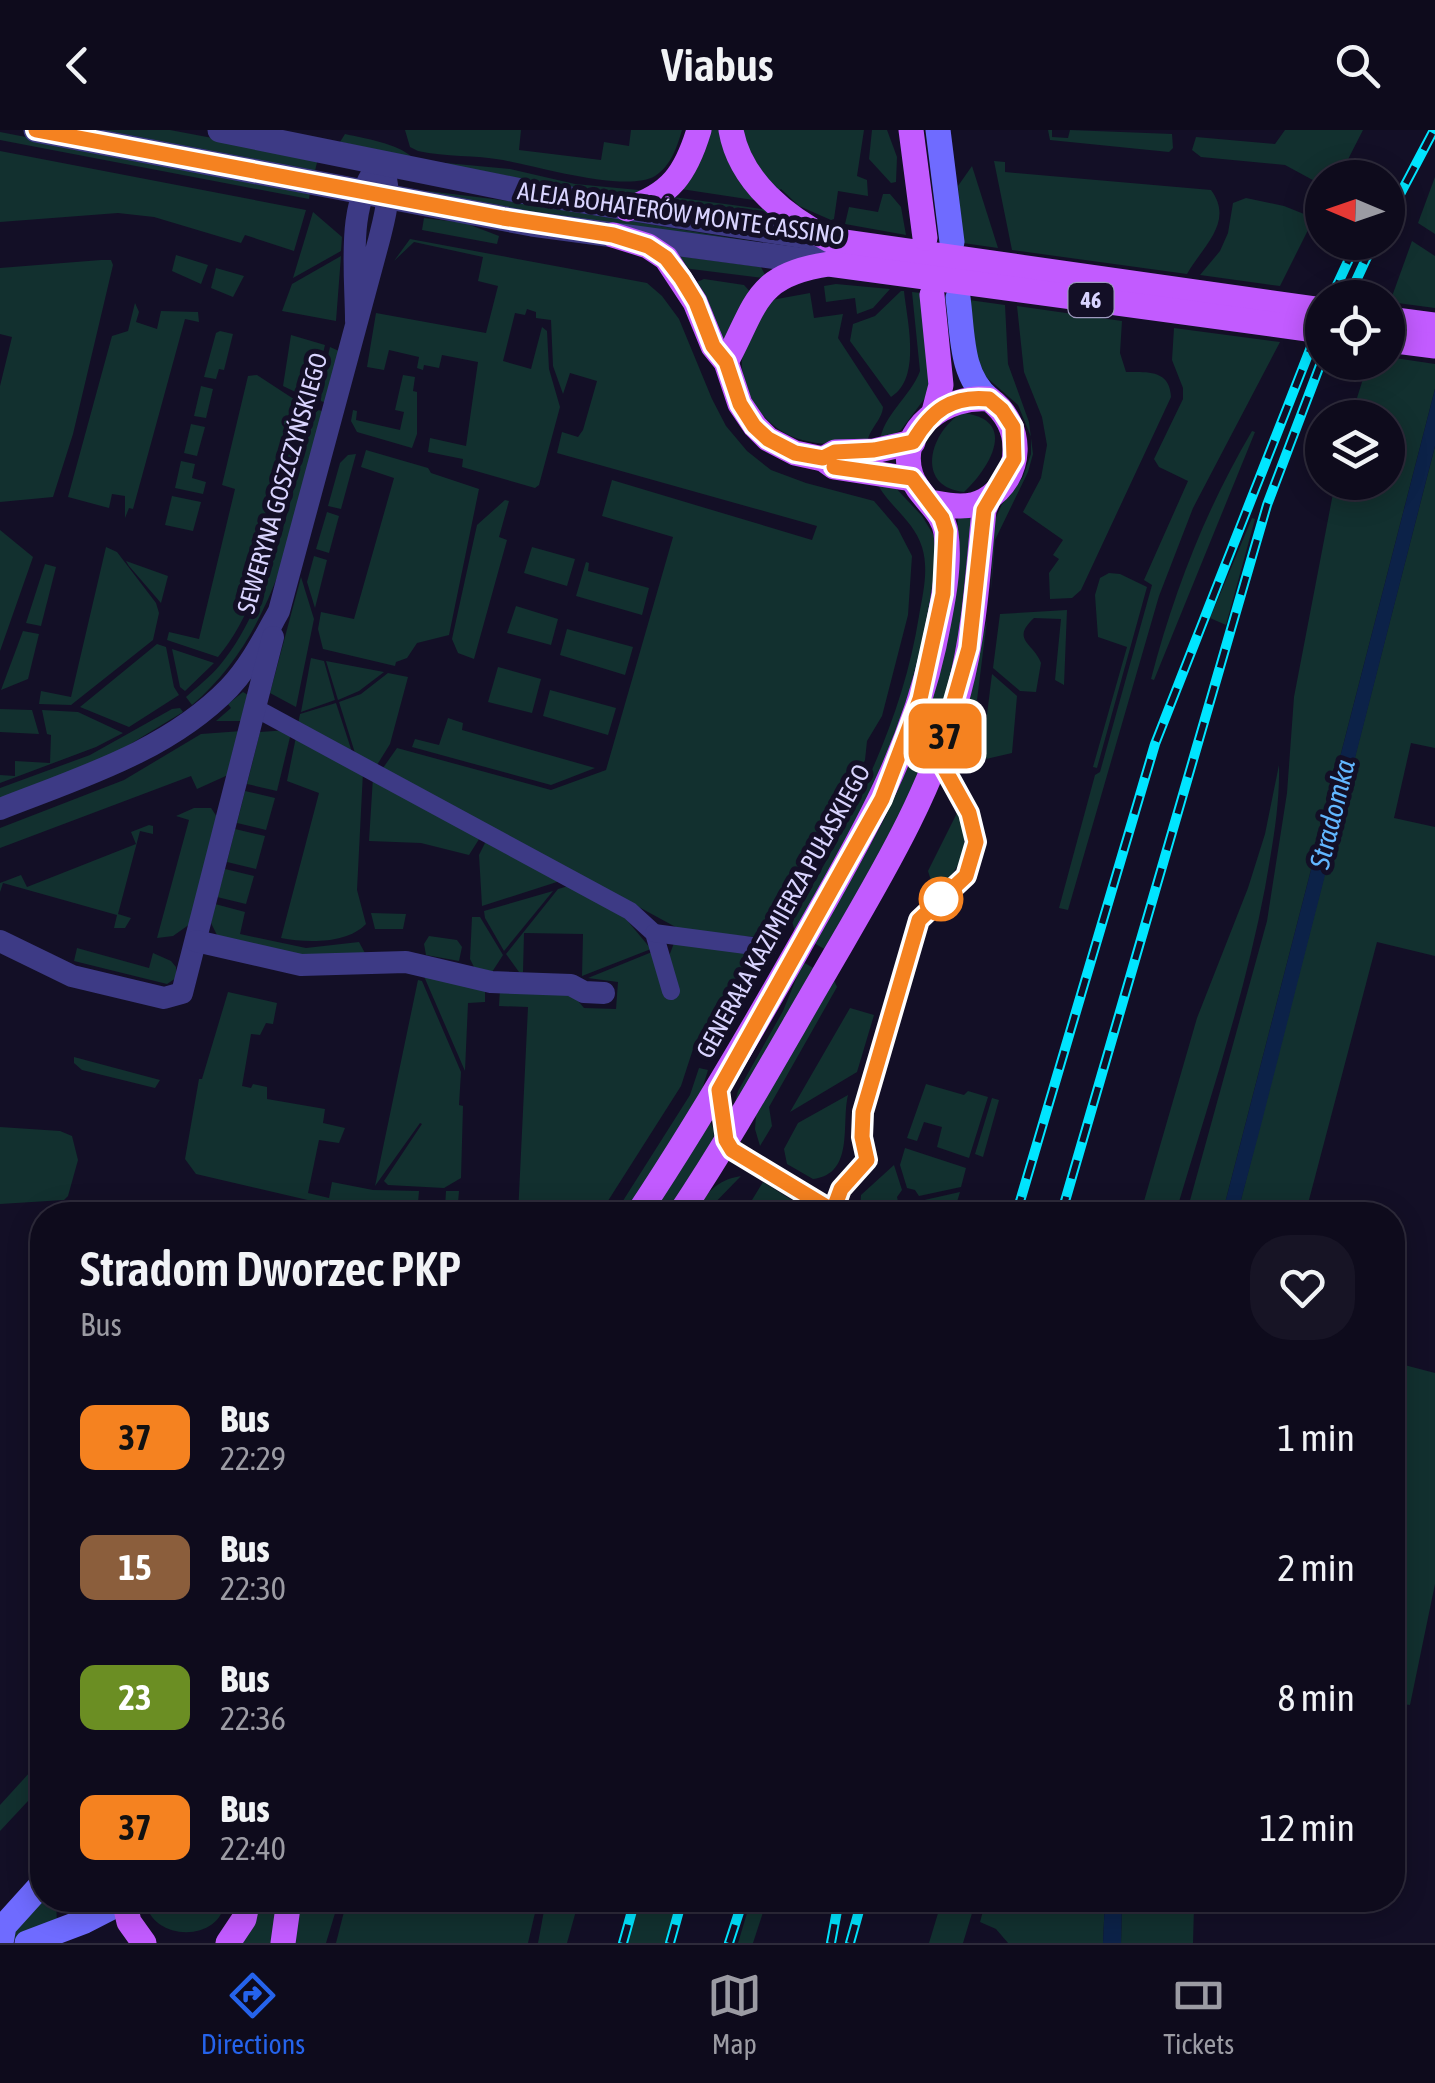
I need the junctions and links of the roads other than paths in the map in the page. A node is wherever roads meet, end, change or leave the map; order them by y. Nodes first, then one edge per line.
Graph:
1 (36, 130) edge
2 (220, 130) edge
3 (698, 130) edge
4 (730, 130) edge
5 (911, 130) edge
6 (939, 139) edge
7 (382, 162) junction
8 (361, 191) junction
9 (390, 197) junction
10 (628, 209) junction
11 (613, 235) junction
12 (925, 238) dead end
13 (952, 242) dead end
14 (830, 252) junction
15 (862, 257) junction
16 (932, 295) dead end
17 (958, 298) dead end
18 (1305, 308) edge
19 (356, 321) junction
20 (1405, 321) edge
21 (1435, 325) edge
22 (1305, 328) edge
23 (1405, 342) edge
24 (1435, 346) edge
25 (726, 362) junction
26 (989, 399) junction
27 (934, 412) junction
28 (913, 442) junction
29 (823, 458) junction
30 (912, 478) junction
31 (989, 498) junction
32 (929, 502) junction
33 (279, 611) junction
34 (257, 709) junction
35 (0, 809) edge
36 (654, 933) junction
37 (0, 940) edge
38 (196, 941) junction
39 (768, 948) dead end
40 (672, 991) dead end
41 (604, 993) dead end
42 (646, 1202) edge
43 (688, 1202) edge
44 (30, 1897) edge
45 (103, 1912) edge
46 (127, 1912) edge
47 (245, 1912) edge
48 (287, 1912) edge
49 (136, 1942) edge
50 (0, 1943) edge
51 (27, 1943) edge
52 (228, 1943) edge
53 (283, 1943) edge

1 - 8 street, ALEJA BOHATERÓW MONTE CASSINO
2 - 7 street, ALEJA BOHATERÓW MONTE CASSINO
3 - 10 main road
4 - 14 main road
5 - 12 main road
6 - 13 main road
7 - 8 street
7 - 9 street
7 - 10 street, ALEJA BOHATERÓW MONTE CASSINO
8 - 9 street, ALEJA BOHATERÓW MONTE CASSINO
8 - 19 street
9 - 11 street, ALEJA BOHATERÓW MONTE CASSINO
9 - 19 street
10 - 14 street, ALEJA BOHATERÓW MONTE CASSINO
11 - 14 street, ALEJA BOHATERÓW MONTE CASSINO
11 - 25 main road
14 - 15 main road, ALEJA BOHATERÓW MONTE CASSINO / 46
14 - 25 main road
15 - 18 main road, ALEJA BOHATERÓW MONTE CASSINO / 46
15 - 22 main road, ALEJA BOHATERÓW MONTE CASSINO / 46
16 - 27 main road
17 - 26 main road
19 - 33 street, SEWERYNA GOSZCZYŃSKIEGO
20 - 21 main road
23 - 24 main road
25 - 29 main road
26 - 27 main road
26 - 31 main road
27 - 28 main road
28 - 29 main road
28 - 30 main road
29 - 30 main road
30 - 32 main road
31 - 32 main road
31 - 43 main road
32 - 42 main road, GENERAŁA KAZIMIERZA PUŁASKIEGO
33 - 34 street
33 - 35 street, SEWERYNA GOSZCZYŃSKIEGO
34 - 36 street
34 - 38 street
36 - 39 street
36 - 40 street
37 - 38 street
38 - 41 street
44 - 50 main road
45 - 51 main road
46 - 49 main road
47 - 52 main road
48 - 53 main road

